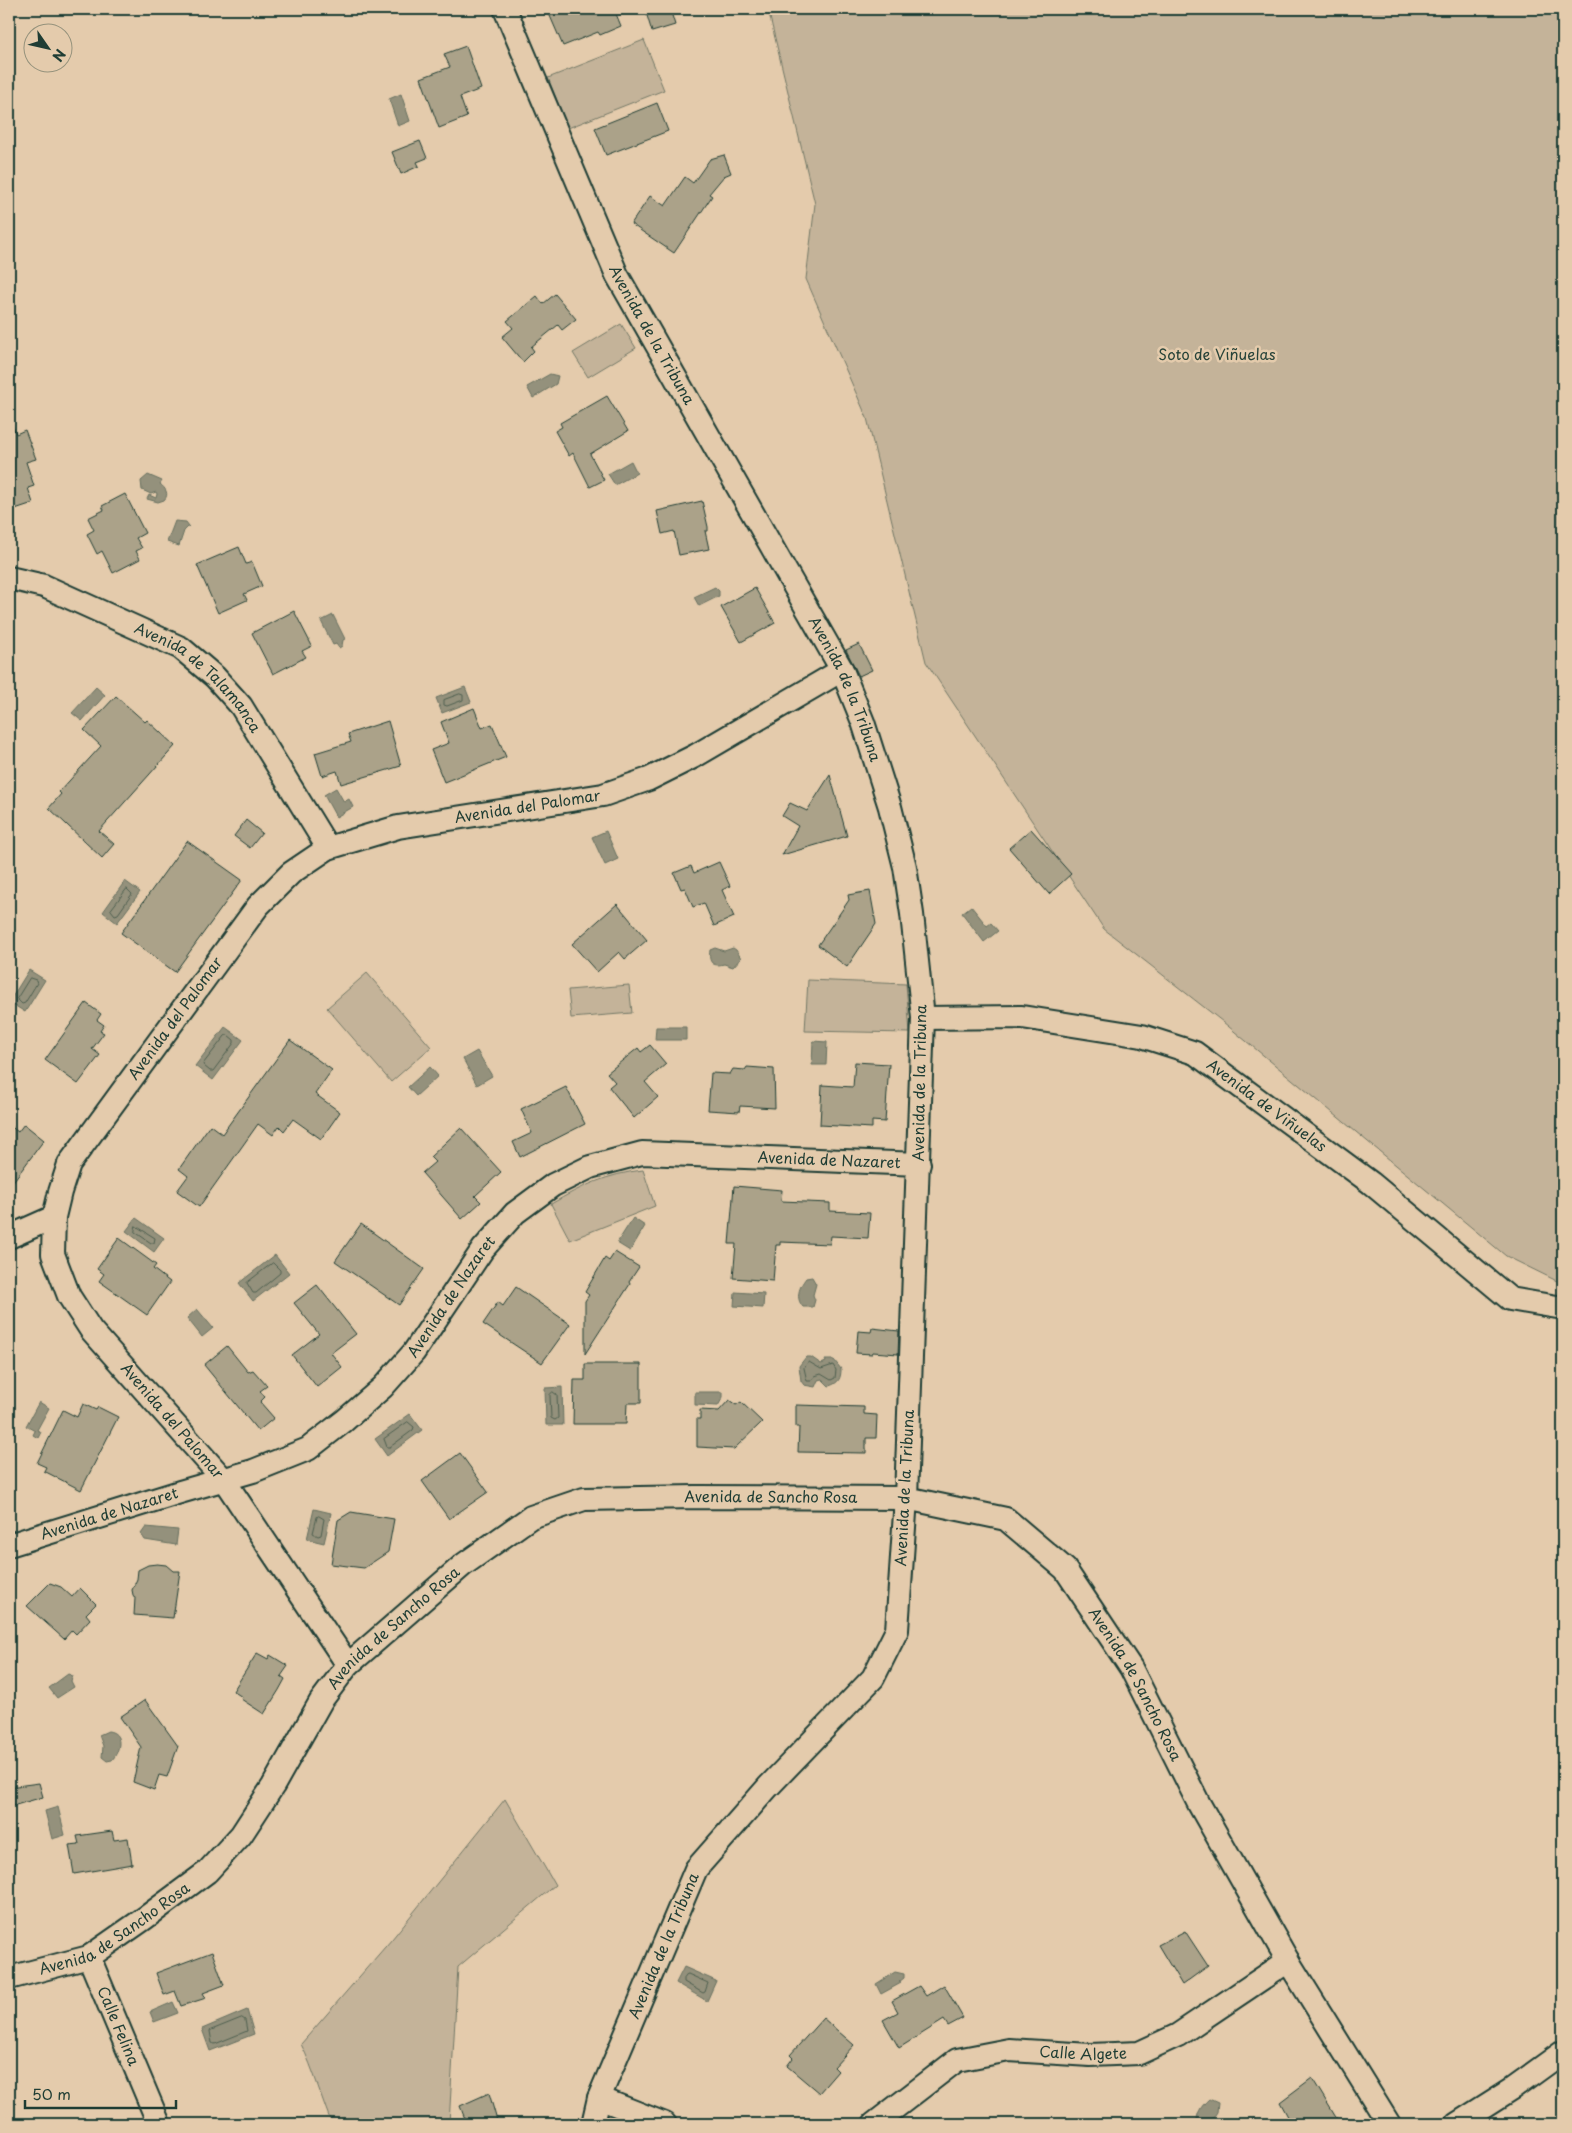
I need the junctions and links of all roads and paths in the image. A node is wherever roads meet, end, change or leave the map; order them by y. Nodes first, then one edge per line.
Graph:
1 (505, 9) edge
2 (9, 578) edge
3 (842, 670) junction
4 (328, 848) junction
5 (923, 1018) junction
6 (919, 1164) junction
7 (54, 1217) junction
8 (9, 1237) edge
9 (1563, 1308) edge
10 (224, 1480) junction
11 (906, 1498) junction
12 (9, 1545) edge
13 (348, 1665) junction
14 (89, 1956) junction
15 (1288, 1961) junction
16 (9, 1978) edge
17 (1563, 2052) edge
18 (599, 2098) junction
19 (159, 2124) edge
20 (593, 2124) edge
21 (664, 2124) edge
22 (874, 2124) edge
23 (1389, 2124) edge
24 (1457, 2124) edge

1 - 3 street, Avenida de la Tribuna
2 - 4 street, Avenida de Talamanca
3 - 4 street, Avenida del Palomar
3 - 5 street, Avenida de la Tribuna
4 - 7 street, Avenida del Palomar
5 - 6 street, Avenida de la Tribuna
5 - 9 street, Avenida de Viñuelas
6 - 10 street, Avenida de Nazaret
6 - 11 street, Avenida de la Tribuna
7 - 8 street
7 - 10 street, Avenida del Palomar
10 - 12 street, Avenida de Nazaret
10 - 13 street, Avenida del Palomar
11 - 13 street, Avenida de Sancho Rosa
11 - 15 street, Avenida de Sancho Rosa
11 - 18 street, Avenida de la Tribuna
13 - 14 street, Avenida de Sancho Rosa
14 - 16 street, Avenida de Sancho Rosa
14 - 19 street, Calle Felina
15 - 22 street, Calle Algete
15 - 23 street, Avenida de Sancho Rosa
17 - 24 street
18 - 20 street, Avenida de la Tribuna
18 - 21 street

